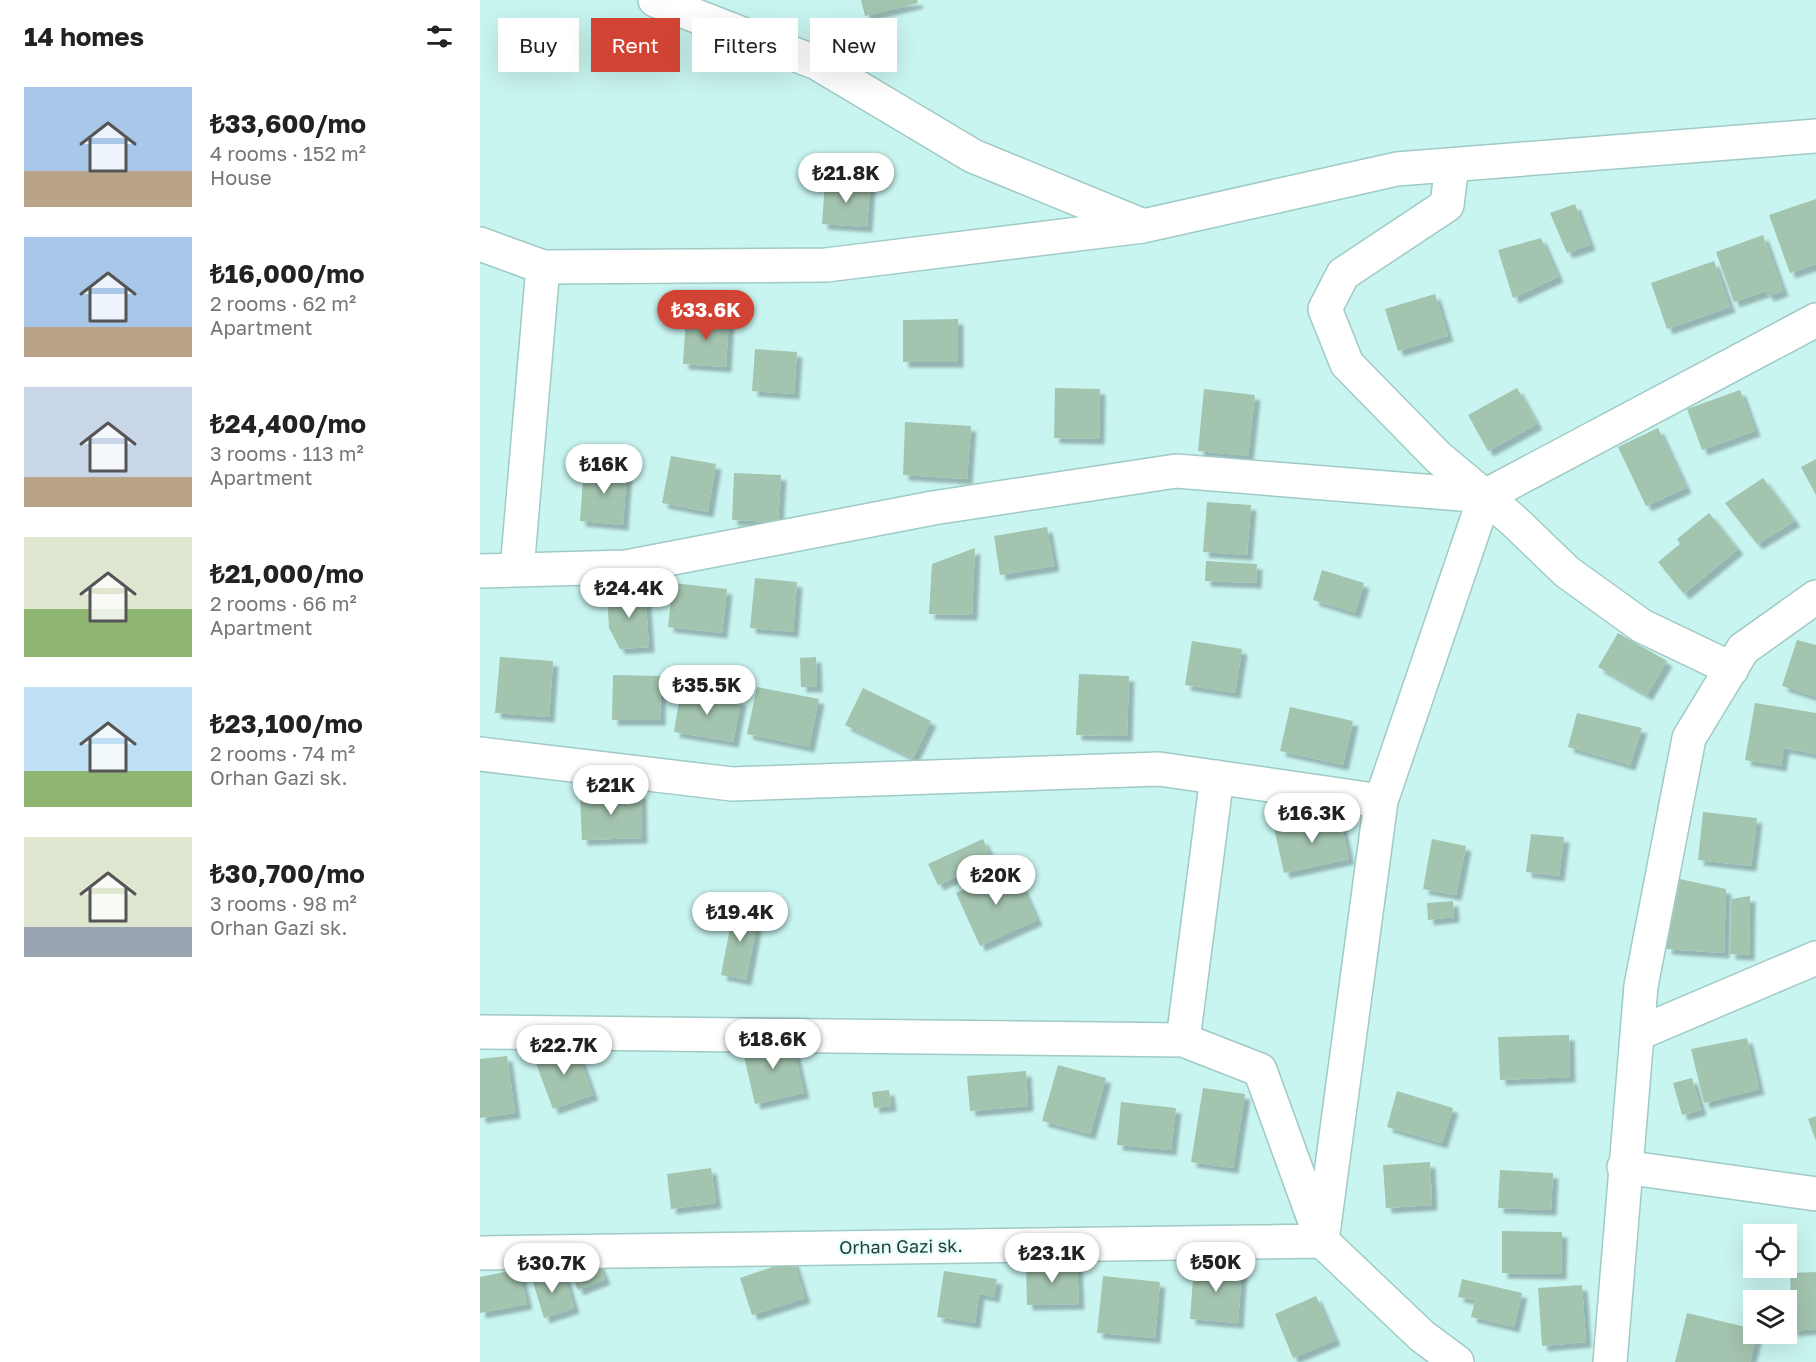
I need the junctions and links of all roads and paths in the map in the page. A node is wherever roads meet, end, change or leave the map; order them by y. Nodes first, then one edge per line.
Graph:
1 (655, 0) edge
2 (1816, 136) edge
3 (1452, 165) junction
4 (1143, 226) junction
5 (480, 244) edge
6 (543, 267) junction
7 (1816, 320) edge
8 (1485, 496) junction
9 (517, 570) junction
10 (480, 571) edge
11 (1816, 597) edge
12 (1732, 669) junction
13 (480, 754) edge
14 (1217, 777) junction
15 (1381, 801) junction
16 (1815, 954) edge
17 (480, 1032) edge
18 (1636, 1034) junction
19 (1184, 1040) junction
20 (1624, 1167) junction
21 (1816, 1194) edge
22 (1322, 1241) junction
23 (480, 1253) edge
24 (1457, 1362) edge
25 (1610, 1362) edge

1 - 4 street
2 - 3 street
3 - 4 street
3 - 8 street
4 - 6 street
5 - 6 street
6 - 9 street
7 - 8 street
8 - 9 street
8 - 12 street
8 - 15 street
9 - 10 street
11 - 12 street
12 - 18 street
13 - 14 street
14 - 15 street
14 - 19 street
15 - 22 street
16 - 18 street
17 - 19 street
18 - 20 street
19 - 22 street
20 - 21 street
20 - 25 street
22 - 23 street, Orhan Gazi sk.
22 - 24 street

